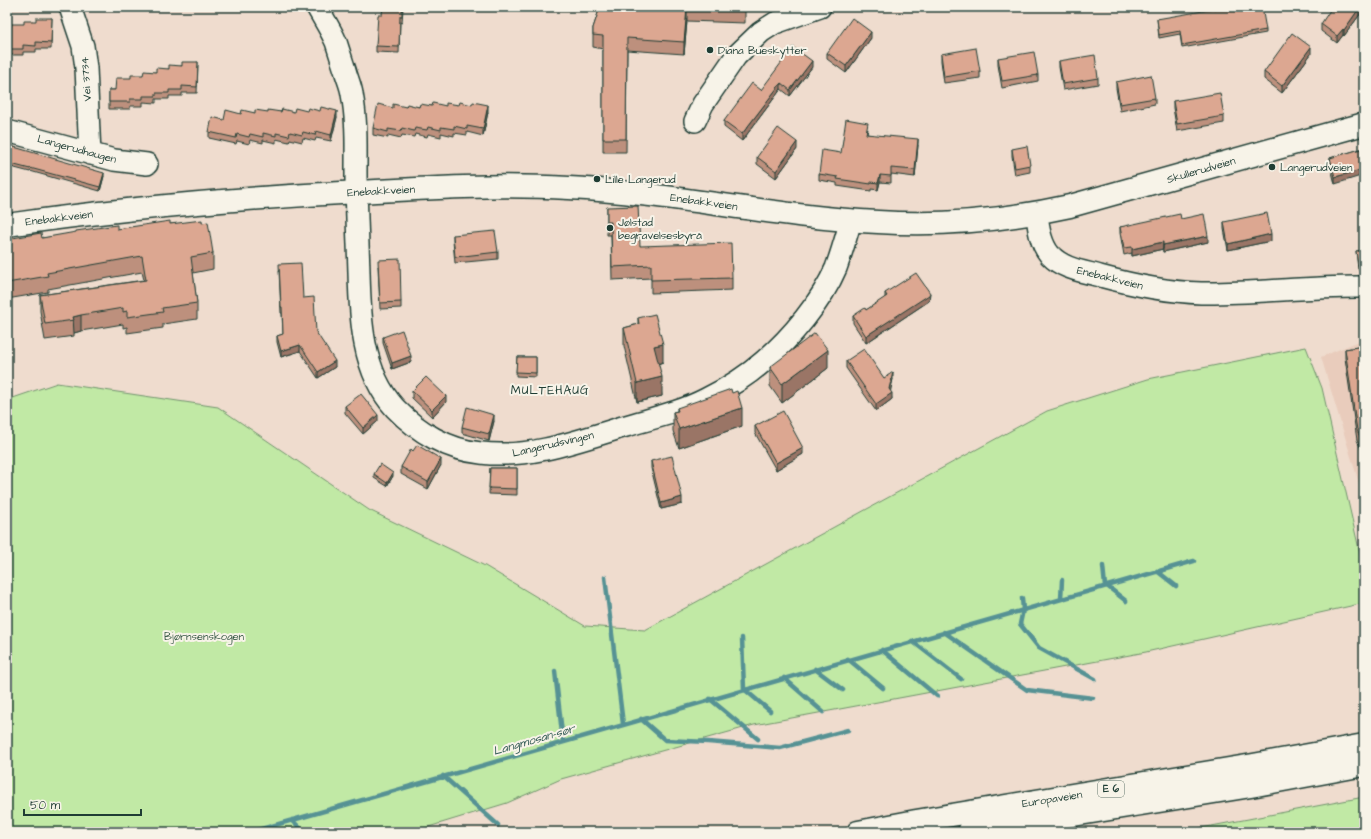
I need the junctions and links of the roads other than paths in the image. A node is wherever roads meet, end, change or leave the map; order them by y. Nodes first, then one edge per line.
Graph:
1 (70, 7) edge
2 (317, 7) edge
3 (820, 7) edge
4 (695, 121) dead end
5 (1364, 124) edge
6 (7, 131) edge
7 (90, 154) junction
8 (147, 164) dead end
9 (356, 192) junction
10 (1037, 212) junction
11 (851, 220) junction
12 (7, 225) edge
13 (1364, 287) edge
14 (1364, 745) edge
15 (1364, 765) edge
16 (858, 832) edge
17 (969, 832) edge

1 - 7 street, Vei 3734
2 - 9 street, Langerudsvingen
3 - 4 street
5 - 10 main road, Skullerudveien
6 - 7 street, Langerudhaugen
7 - 8 street, Langerudhaugen
9 - 11 main road, Enebakkveien
9 - 11 street, Langerudsvingen
9 - 12 main road, Enebakkveien
10 - 11 main road, Enebakkveien
10 - 13 street, Enebakkveien
14 - 16 main road, Europaveien / E 6
15 - 17 main road, Europaveien / E 6

